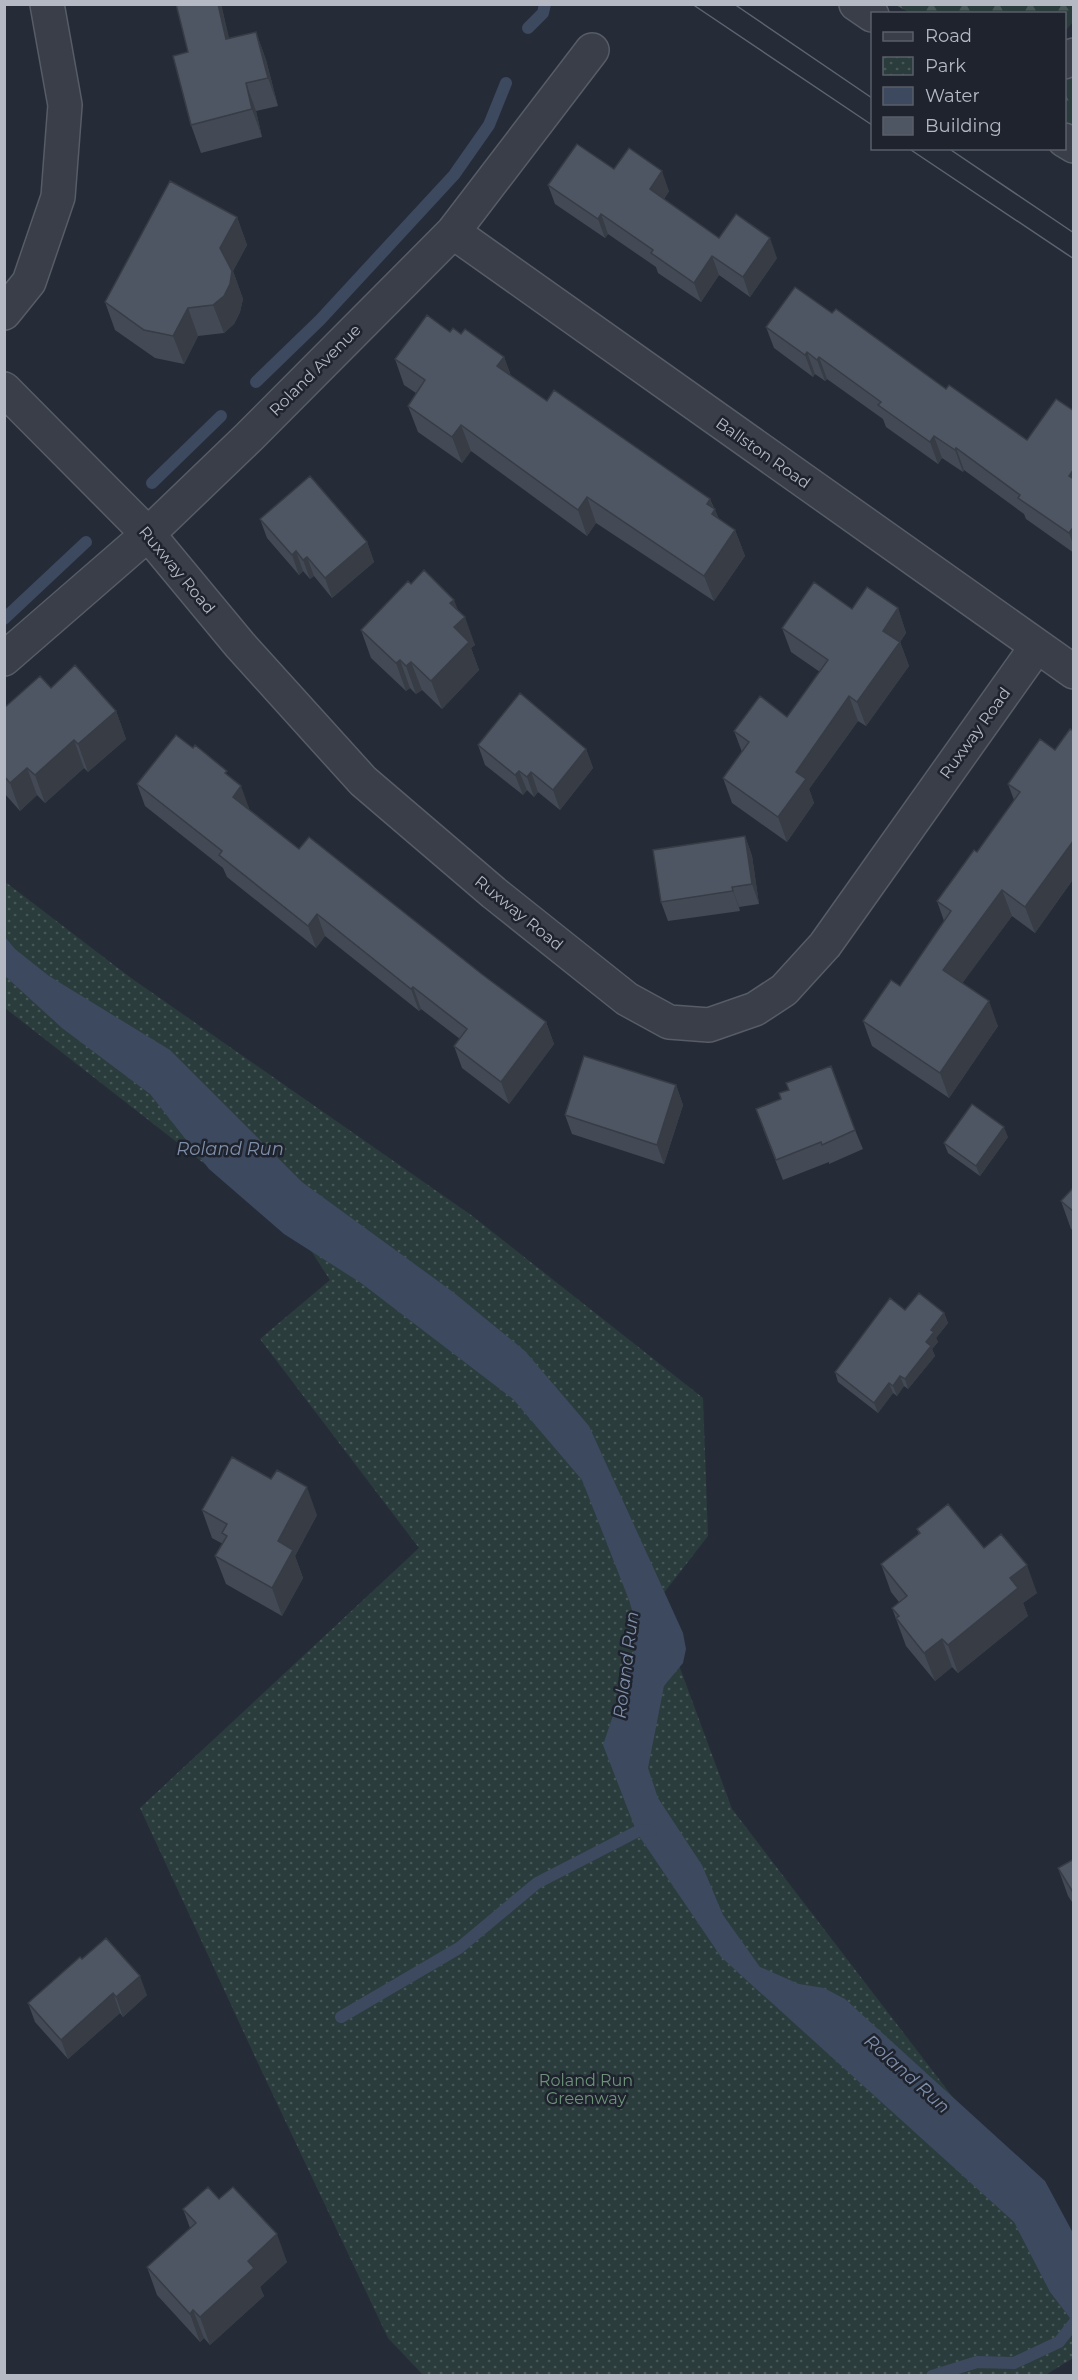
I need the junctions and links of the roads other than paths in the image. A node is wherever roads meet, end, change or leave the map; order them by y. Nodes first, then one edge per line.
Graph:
1 (47, 4) edge
2 (856, 4) edge
3 (871, 14) edge
4 (592, 50) dead end
5 (453, 232) junction
6 (4, 313) edge
7 (4, 389) edge
8 (148, 534) junction
9 (1037, 646) junction
10 (4, 659) edge
11 (1074, 672) edge

1 - 6 street
2 - 3 street
4 - 5 street, Roland Avenue
5 - 8 street, Roland Avenue
5 - 9 street, Ballston Road
7 - 8 street, Ruxway Road
8 - 9 street, Ruxway Road
8 - 10 street, Roland Avenue
9 - 11 street, Ballston Road

